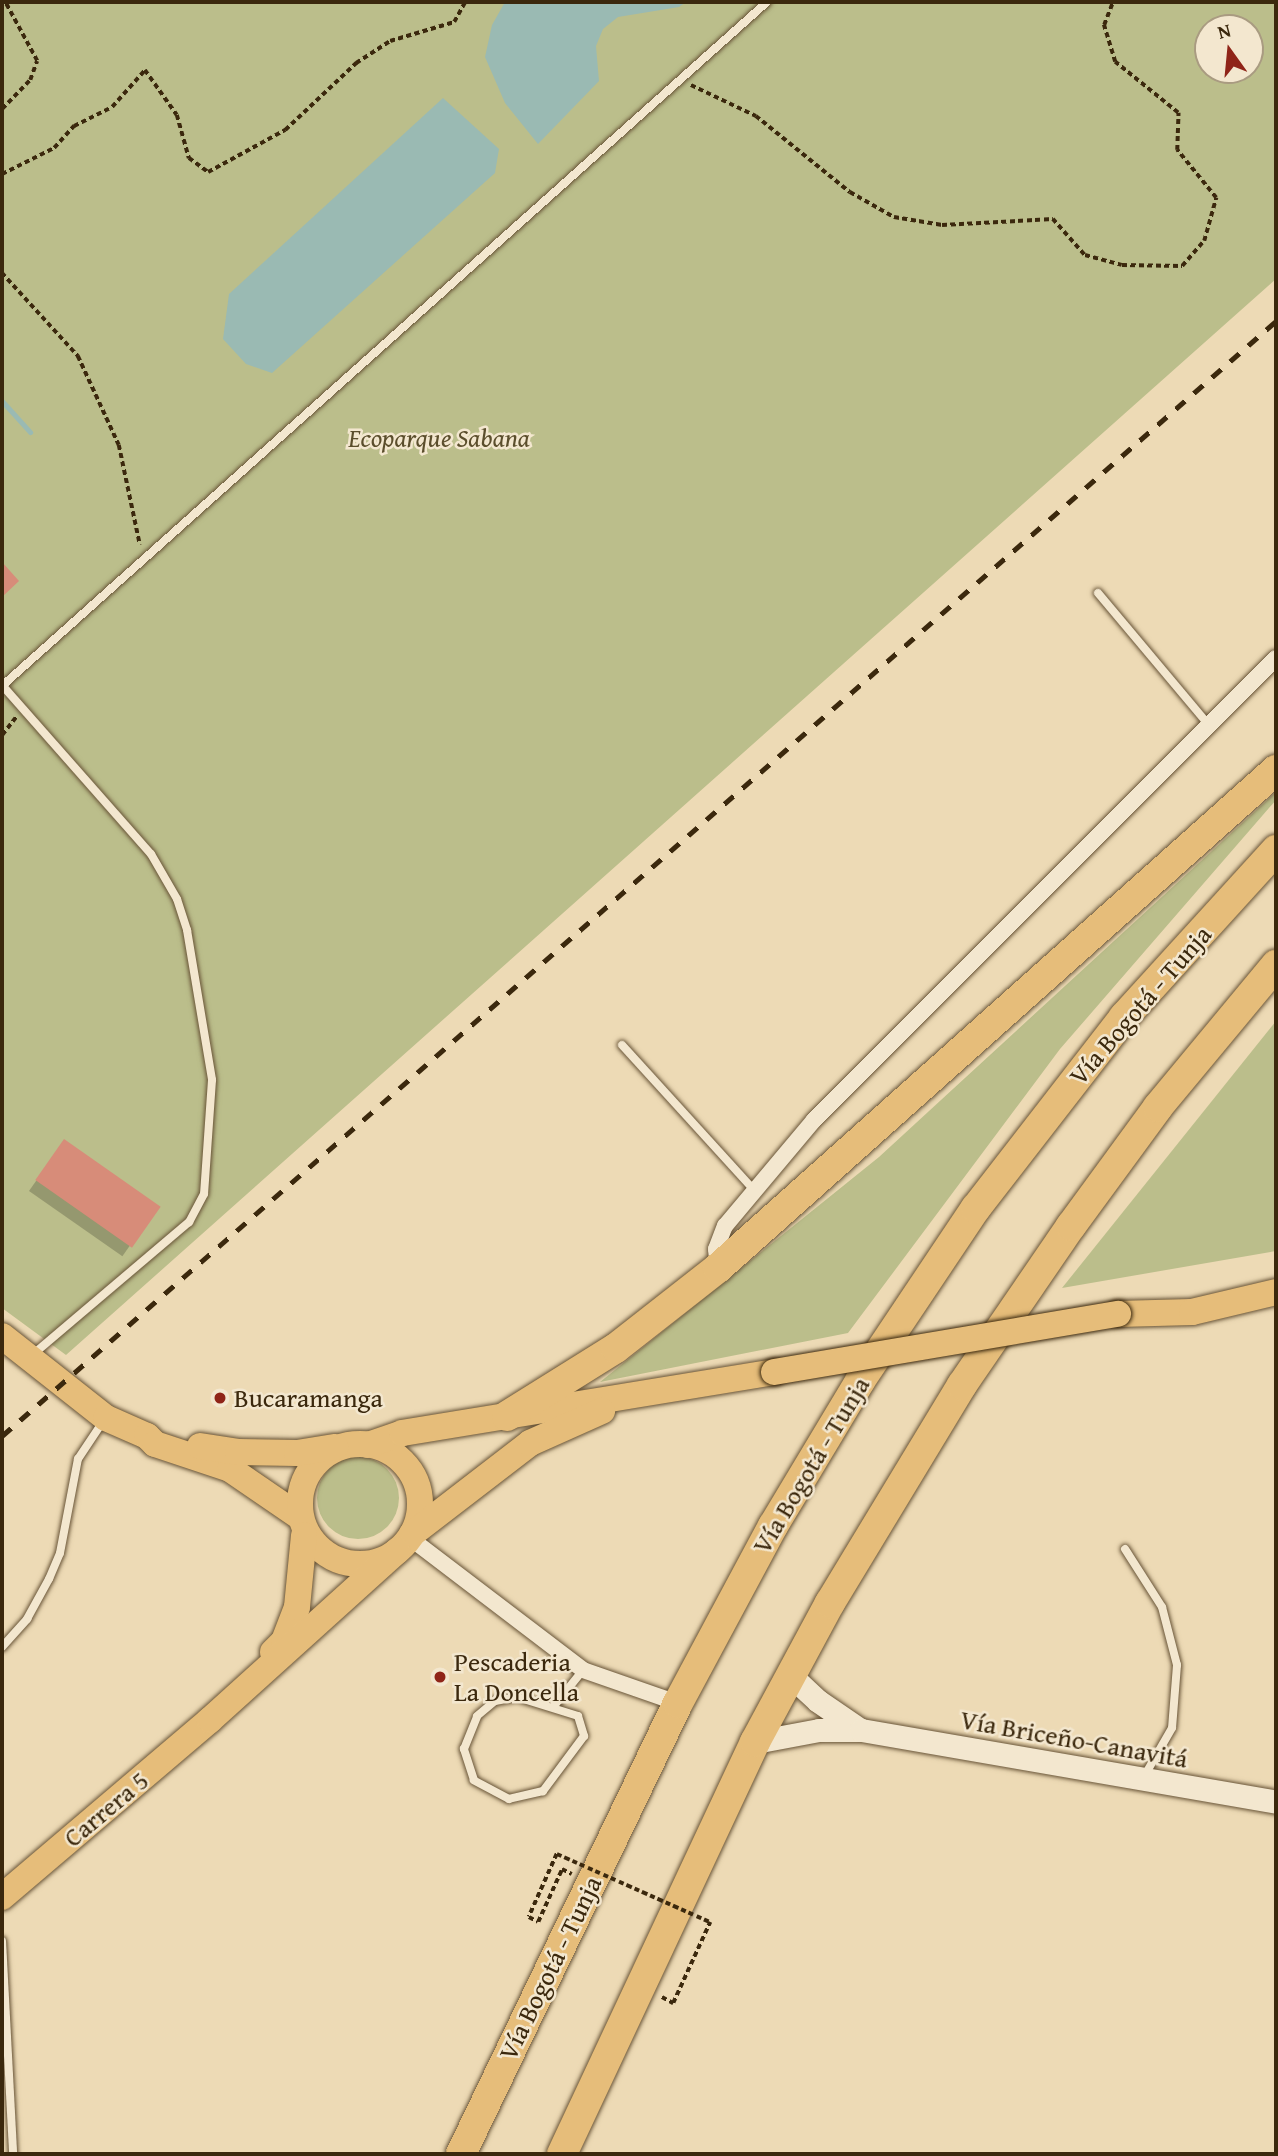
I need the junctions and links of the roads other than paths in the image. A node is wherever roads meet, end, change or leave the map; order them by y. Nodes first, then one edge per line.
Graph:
1 (767, 2) edge
2 (1098, 593) dead end
3 (1276, 658) edge
4 (2, 685) edge
5 (1207, 723) junction
6 (1276, 770) edge
7 (1276, 850) edge
8 (1276, 965) edge
9 (622, 1045) dead end
10 (755, 1191) junction
11 (718, 1268) junction
12 (1276, 1292) edge
13 (2, 1336) edge
14 (30, 1357) junction
15 (668, 1390) junction
16 (507, 1416) junction
17 (106, 1418) junction
18 (147, 1436) junction
19 (369, 1445) junction
20 (341, 1447) junction
21 (302, 1526) junction
22 (406, 1541) junction
23 (1125, 1549) dead end
24 (2, 1647) edge
25 (583, 1670) junction
26 (790, 1675) junction
27 (678, 1703) junction
28 (554, 1706) junction
29 (210, 1720) junction
30 (862, 1730) junction
31 (755, 1742) junction
32 (1142, 1781) junction
33 (1276, 1802) edge
34 (2, 1898) edge
35 (2, 1941) edge
36 (13, 2154) edge
37 (461, 2154) edge
38 (562, 2154) edge

1 - 4 lane
2 - 5 lane
3 - 5 street
4 - 14 lane
5 - 10 street
6 - 11 highway
7 - 27 highway, Vía Bogotá - Tunja
8 - 26 highway
9 - 10 lane
10 - 11 street
11 - 16 highway
12 - 15 main road, bridge
13 - 14 main road
14 - 17 main road
15 - 16 main road
15 - 22 main road
16 - 19 main road
17 - 18 main road
17 - 24 lane
18 - 20 main road
18 - 21 main road
19 - 20 main road
19 - 22 main road
20 - 21 main road
21 - 22 main road
21 - 29 main road, Carrera 5
22 - 25 street
22 - 29 main road, Carrera 5
23 - 32 lane
25 - 27 street
25 - 28 lane
26 - 30 main road
26 - 31 highway
27 - 37 highway, Vía Bogotá - Tunja
28 - 28 lane
29 - 34 main road, Carrera 5
30 - 31 main road
30 - 32 main road, Vía Briceño-Canavitá
31 - 38 highway
32 - 33 main road, Vía Briceño-Canavitá
35 - 36 lane

